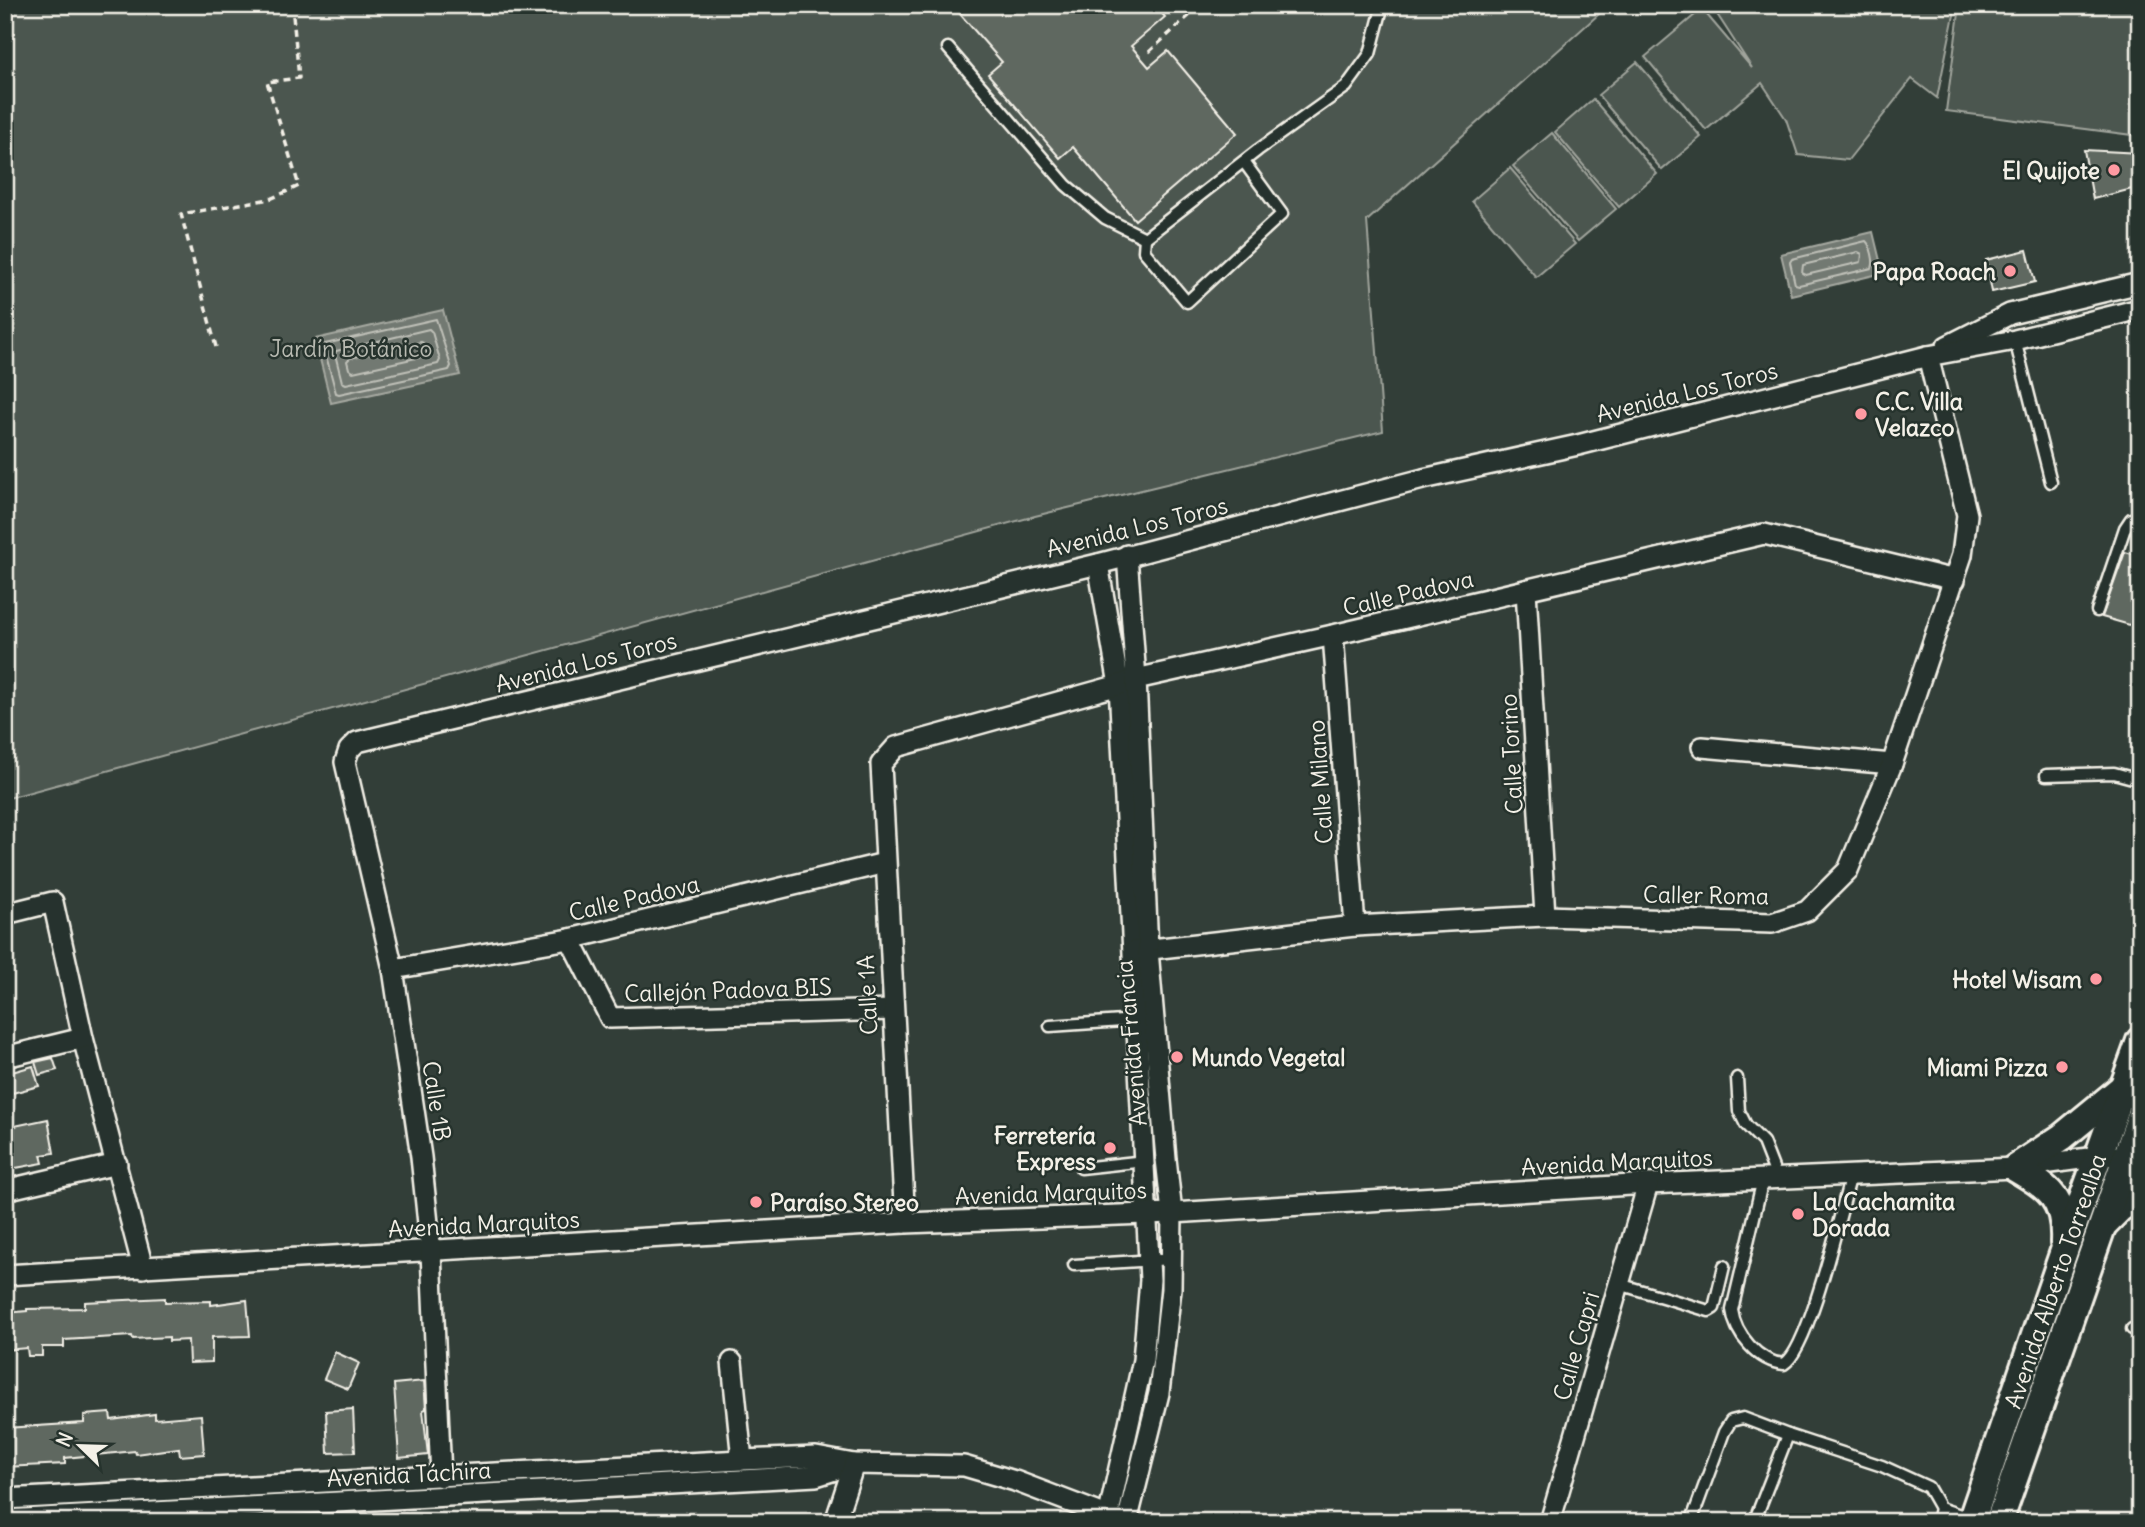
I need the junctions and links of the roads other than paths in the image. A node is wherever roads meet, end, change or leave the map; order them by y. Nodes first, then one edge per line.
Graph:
1 (1378, 5) edge
2 (948, 48) dead end
3 (1244, 162) junction
4 (1145, 238) junction
5 (2140, 283) edge
6 (2140, 309) edge
7 (2015, 340) junction
8 (1928, 356) junction
9 (2051, 482) dead end
10 (2140, 520) edge
11 (1127, 555) junction
12 (1098, 564) junction
13 (1955, 580) junction
14 (1526, 590) junction
15 (2097, 611) dead end
16 (1333, 635) junction
17 (1127, 682) junction
18 (357, 742) joint
19 (1702, 747) dead end
20 (881, 764) joint
21 (1892, 764) junction
22 (2046, 775) dead end
23 (2140, 780) edge
24 (885, 863) junction
25 (5, 914) edge
26 (1545, 916) junction
27 (1355, 926) junction
28 (570, 939) junction
29 (1141, 951) junction
30 (393, 970) junction
31 (893, 1010) junction
32 (1138, 1020) junction
33 (1050, 1026) dead end
34 (83, 1038) junction
35 (2140, 1041) edge
36 (5, 1057) edge
37 (1737, 1078) dead end
38 (2125, 1086) junction
39 (2125, 1147) edge
40 (1145, 1161) junction
41 (117, 1164) junction
42 (1081, 1168) dead end
43 (2015, 1168) junction
44 (1851, 1175) junction
45 (1770, 1178) junction
46 (1648, 1184) junction
47 (5, 1190) edge
48 (2140, 1196) edge
49 (1172, 1213) junction
50 (1148, 1214) junction
51 (905, 1223) junction
52 (2102, 1226) junction
53 (2064, 1251) junction
54 (431, 1252) junction
55 (1172, 1259) junction
56 (1149, 1261) junction
57 (1074, 1265) dead end
58 (1724, 1266) dead end
59 (143, 1268) junction
60 (5, 1275) edge
61 (1619, 1284) junction
62 (732, 1362) dead end
63 (1788, 1435) junction
64 (742, 1460) junction
65 (854, 1464) junction
66 (816, 1466) junction
67 (440, 1477) junction
68 (5, 1499) edge
69 (1940, 1508) junction
70 (72, 1519) edge
71 (5, 1520) edge
72 (1116, 1521) edge
73 (1972, 1521) edge
74 (835, 1522) edge
75 (1550, 1522) edge
76 (1691, 1522) edge
77 (1754, 1522) edge
78 (1937, 1522) edge
79 (1999, 1522) edge

1 - 3 lane
2 - 4 lane
3 - 4 lane
3 - 4 lane
5 - 8 street
6 - 7 street
7 - 8 street
7 - 9 lane
8 - 11 street, Avenida Los Toros
8 - 13 street, Caller Roma
10 - 15 lane
11 - 12 street, Avenida Los Toros
11 - 17 street, Avenida Francia
12 - 17 street, Avenida Francia
12 - 18 street, Avenida Los Toros
13 - 14 street, Calle Padova
13 - 21 street, Caller Roma
14 - 16 street, Calle Padova
14 - 26 street, Calle Torino
16 - 17 street, Calle Padova
16 - 27 street, Calle Milano
17 - 20 street, Calle Padova
17 - 29 street, Avenida Francia
18 - 30 street, Calle 1B
19 - 21 street
20 - 24 street, Calle 1A
21 - 26 street, Caller Roma
22 - 23 lane
24 - 28 street, Calle Padova
24 - 31 street, Calle 1A
25 - 34 street
26 - 27 street, Caller Roma
27 - 29 street, Caller Roma
28 - 30 street, Calle Padova
28 - 31 street, Callejón Padova BIS
29 - 32 street, Avenida Francia
29 - 49 street, Avenida Francia
30 - 54 street, Calle 1B
31 - 51 street, Calle 1A
32 - 33 lane
32 - 40 street, Avenida Francia
34 - 36 street
34 - 41 street
35 - 38 main road, Avenida Alberto Torrealba
37 - 45 lane
38 - 39 main road, Avenida Alberto Torrealba
38 - 43 main road
39 - 43 street, Avenida Marquitos
39 - 52 main road, Avenida Alberto Torrealba
39 - 53 main road, Avenida Alberto Torrealba
40 - 42 lane
40 - 50 street, Avenida Francia
41 - 47 street
41 - 59 street
43 - 44 street, Avenida Marquitos
43 - 53 main road
44 - 45 street, Avenida Marquitos
44 - 45 lane
45 - 46 street, Avenida Marquitos
46 - 49 street, Avenida Marquitos
46 - 61 street, Calle Capri
48 - 52 main road
49 - 50 street, Avenida Marquitos
49 - 55 street, Avenida Francia
50 - 51 street, Avenida Marquitos
50 - 56 street, Avenida Francia
51 - 54 street, Avenida Marquitos
52 - 79 main road, Avenida Alberto Torrealba
53 - 73 main road, Avenida Alberto Torrealba
54 - 59 street, Avenida Marquitos
54 - 67 street, Calle 1B
55 - 56 lane
55 - 72 street, Avenida Francia
56 - 57 lane
56 - 72 street, Avenida Francia
58 - 61 lane
59 - 60 street, Avenida Marquitos
61 - 75 street, Calle Capri
62 - 64 street
63 - 69 lane
63 - 76 lane
63 - 77 lane
64 - 66 street
64 - 67 street
65 - 66 street
65 - 72 street
65 - 74 street
66 - 70 street, Avenida Táchira
67 - 68 street
69 - 73 lane
69 - 78 lane
70 - 71 street, Avenida Táchira

